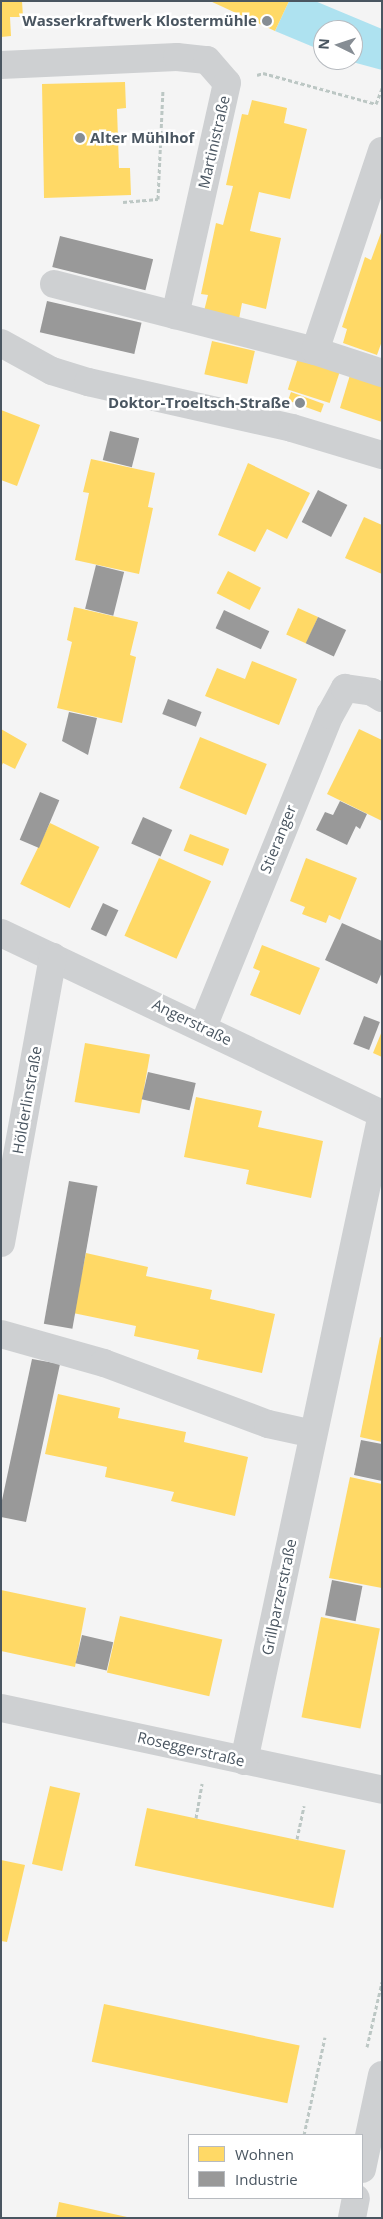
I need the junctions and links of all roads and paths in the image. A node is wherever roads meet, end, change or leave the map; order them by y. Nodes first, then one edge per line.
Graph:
1 (165, 58) junction
2 (1, 65) edge
3 (227, 83) junction
4 (382, 88) edge
5 (382, 151) edge
6 (123, 202) dead end
7 (54, 284) dead end
8 (175, 315) junction
9 (1, 343) edge
10 (316, 351) junction
11 (382, 374) edge
12 (382, 455) edge
13 (382, 698) edge
14 (1, 933) edge
15 (53, 957) junction
16 (202, 1027) junction
17 (382, 1114) edge
18 (1, 1243) edge
19 (1, 1334) edge
20 (313, 1434) junction
21 (1, 1708) edge
22 (244, 1761) junction
23 (204, 1777) dead end
24 (382, 1790) edge
25 (305, 1798) dead end
26 (196, 1818) dead end
27 (297, 1839) dead end
28 (325, 2036) dead end
29 (382, 2075) edge
30 (304, 2134) edge
31 (363, 2164) edge
32 (356, 2199) edge
33 (352, 2218) edge

1 - 2 street, Martinistraße
1 - 3 street, Martinistraße
1 - 6 path
3 - 4 path
3 - 8 street, Martinistraße
5 - 10 street
7 - 8 street
8 - 10 street
9 - 12 street
10 - 11 street
13 - 16 street, Stieranger
14 - 15 street, Angerstraße
15 - 16 street, Angerstraße
15 - 18 street, Hölderlinstraße
16 - 17 street, Angerstraße
17 - 20 street, Grillparzerstraße
19 - 20 street
20 - 22 street, Grillparzerstraße
21 - 22 street, Roseggerstraße
22 - 24 street, Roseggerstraße
23 - 26 path
25 - 27 path
28 - 30 path
29 - 31 street
32 - 33 street

